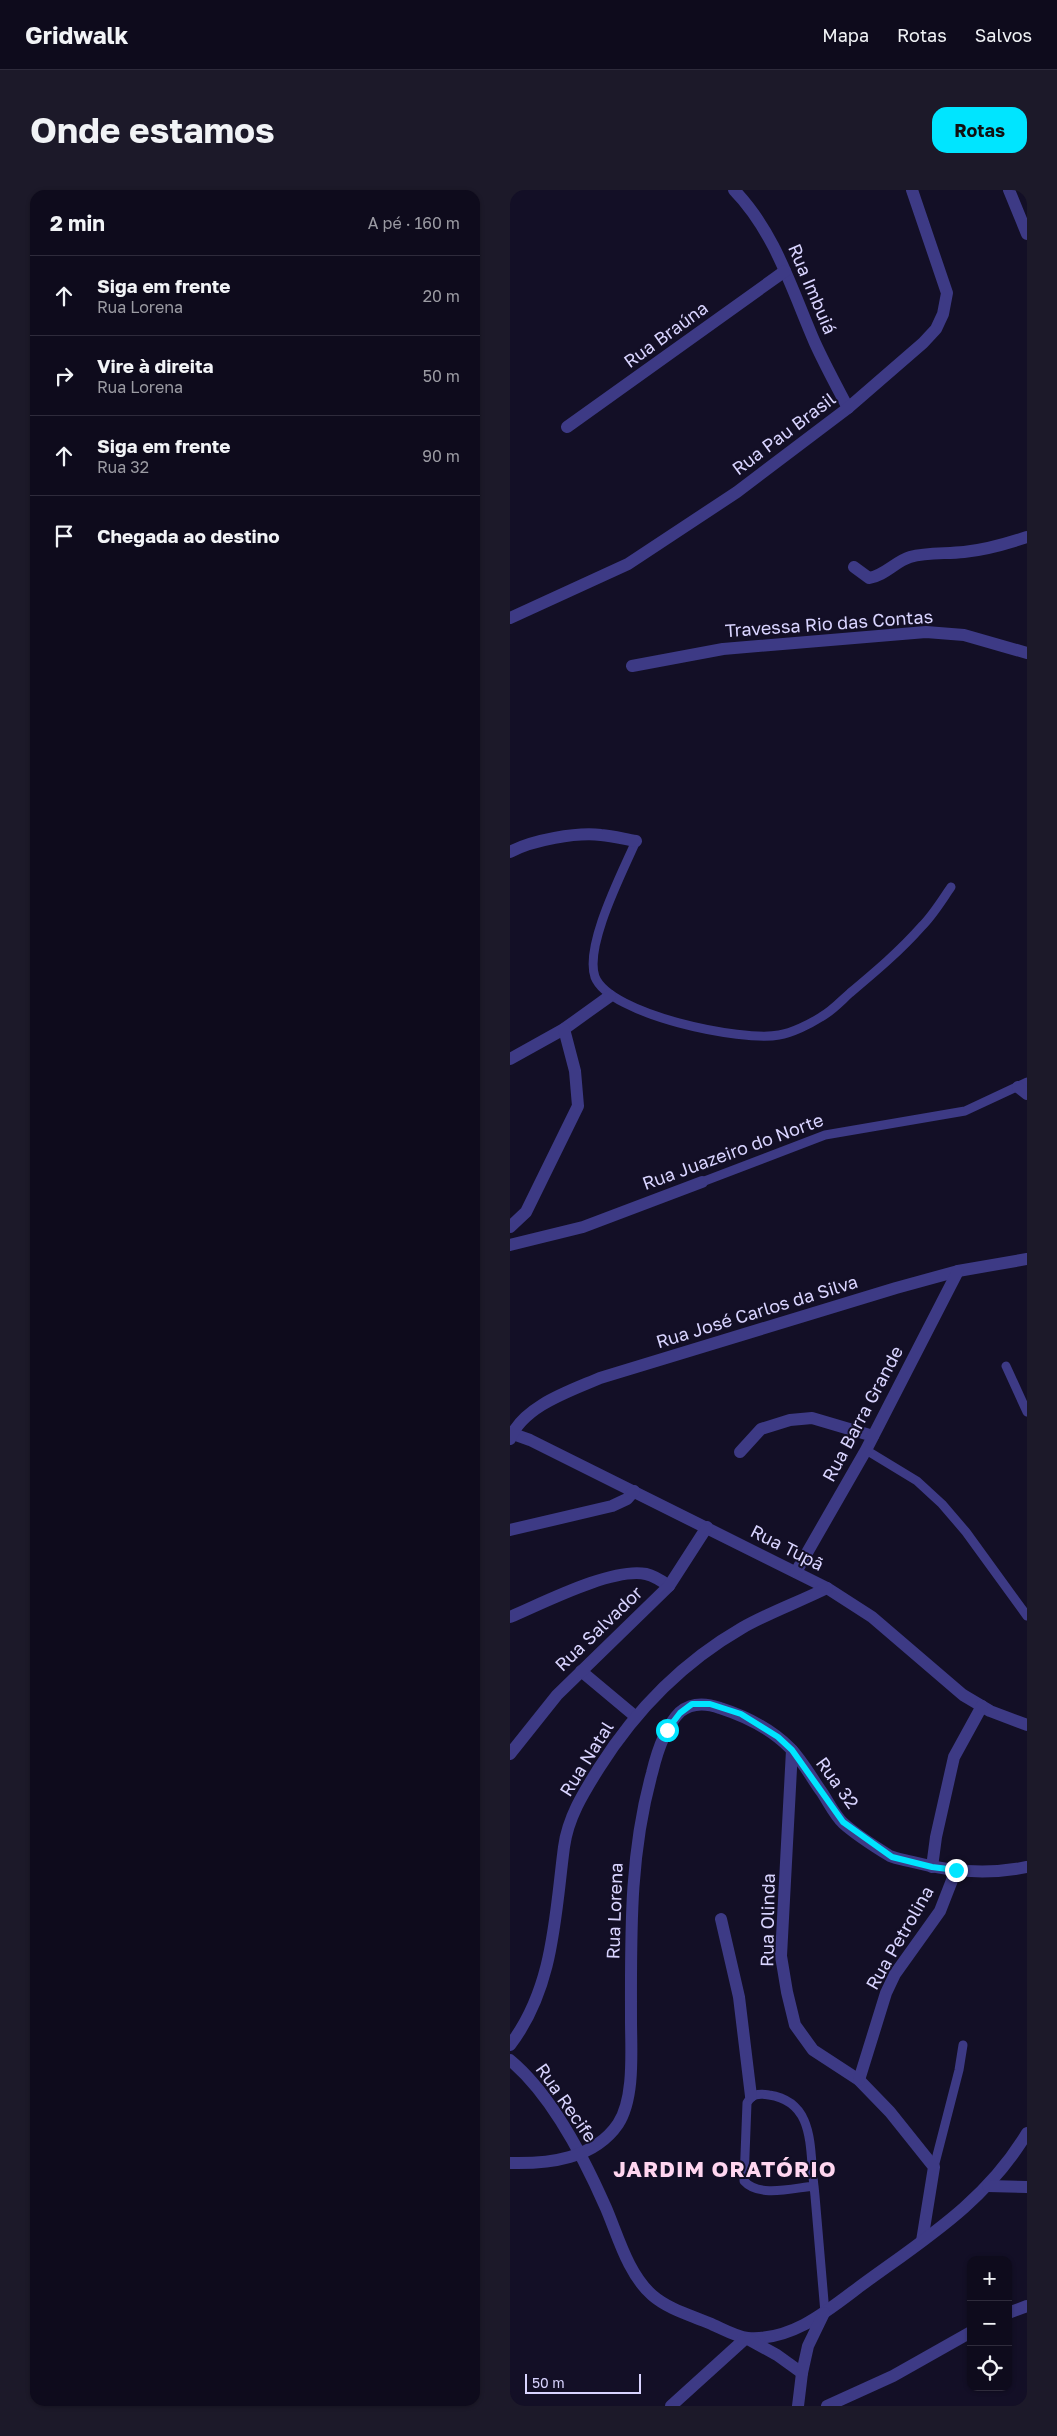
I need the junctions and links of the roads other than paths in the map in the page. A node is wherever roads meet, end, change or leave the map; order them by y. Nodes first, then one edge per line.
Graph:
1 (734, 190) edge
2 (912, 190) edge
3 (1009, 190) edge
4 (1027, 234) edge
5 (785, 271) junction
6 (848, 408) junction
7 (567, 427) dead end
8 (1027, 537) edge
9 (854, 567) dead end
10 (510, 618) edge
11 (1027, 654) edge
12 (632, 666) dead end
13 (636, 841) joint
14 (510, 852) edge
15 (951, 887) dead end
16 (610, 996) junction
17 (564, 1029) junction
18 (510, 1059) edge
19 (1024, 1088) edge
20 (702, 1182) joint
21 (510, 1227) edge
22 (510, 1245) edge
23 (1027, 1259) edge
24 (958, 1271) junction
25 (1006, 1366) dead end
26 (1027, 1412) edge
27 (511, 1436) edge
28 (873, 1436) junction
29 (866, 1450) junction
30 (740, 1452) dead end
31 (634, 1491) junction
32 (707, 1527) junction
33 (510, 1530) edge
34 (796, 1572) junction
35 (669, 1586) junction
36 (827, 1588) junction
37 (1027, 1616) edge
38 (510, 1617) edge
39 (581, 1671) junction
40 (982, 1706) junction
41 (636, 1716) junction
42 (1027, 1725) edge
43 (792, 1750) junction
44 (510, 1754) edge
45 (932, 1867) junction
46 (1027, 1867) edge
47 (956, 1870) junction
48 (721, 1919) dead end
49 (510, 2045) edge
50 (963, 2045) dead end
51 (510, 2060) edge
52 (859, 2080) junction
53 (751, 2096) junction
54 (1027, 2133) edge
55 (581, 2154) junction
56 (510, 2163) edge
57 (934, 2167) junction
58 (814, 2186) junction
59 (988, 2186) junction
60 (1027, 2187) edge
61 (922, 2240) junction
62 (1027, 2306) edge
63 (1012, 2312) edge
64 (825, 2313) junction
65 (967, 2334) edge
66 (746, 2338) junction
67 (802, 2373) junction
68 (671, 2406) edge
69 (798, 2406) edge
70 (827, 2406) edge

1 - 5 street, Rua Imbuiá
2 - 6 street, Rua Pau Brasil
3 - 4 street
5 - 6 street, Rua Imbuiá
5 - 7 street, Rua Braúna
6 - 10 street, Rua Pau Brasil
8 - 9 street
11 - 12 street, Travessa Rio das Contas
13 - 14 street
13 - 16 lane
15 - 16 lane
16 - 17 street
17 - 18 street
17 - 21 street
19 - 20 lane, Rua Juazeiro do Norte
20 - 22 street, Rua Juazeiro do Norte
23 - 24 street, Rua José Carlos da Silva
24 - 27 street, Rua José Carlos da Silva
24 - 28 street, Rua Barra Grande
25 - 26 lane
27 - 31 street, Rua Tupã
28 - 29 street, Rua Barra Grande
28 - 30 street
29 - 34 street, Rua Barra Grande
29 - 37 lane
31 - 32 street, Rua Tupã
31 - 33 street
32 - 34 street, Rua Tupã
32 - 35 street, Rua Salvador
34 - 36 street, Rua Tupã
35 - 38 street
35 - 39 street, Rua Salvador
36 - 40 street, Rua Tupã
36 - 41 street, Rua Natal
39 - 41 street
39 - 44 street, Rua Salvador
40 - 42 street, Rua Tupã
40 - 45 street
41 - 49 street, Rua Natal
43 - 45 street, Rua 32
43 - 52 street, Rua Olinda
43 - 55 street, Rua Lorena
45 - 47 street, Rua 32
46 - 47 street, Rua 32
47 - 52 street, Rua Petrolina
48 - 53 street
50 - 57 lane
51 - 55 street, Rua Recife
52 - 57 street, Rua Olinda
53 - 58 lane
53 - 58 lane
54 - 59 street, Rua Recife
55 - 56 street, Rua Lorena
55 - 66 street, Rua Recife
57 - 61 street
58 - 64 lane
59 - 60 street
59 - 61 street, Rua Recife
61 - 64 street, Rua Recife
62 - 63 street
64 - 66 street, Rua Recife
64 - 67 street
65 - 70 street
66 - 67 street
66 - 68 street
67 - 69 street

